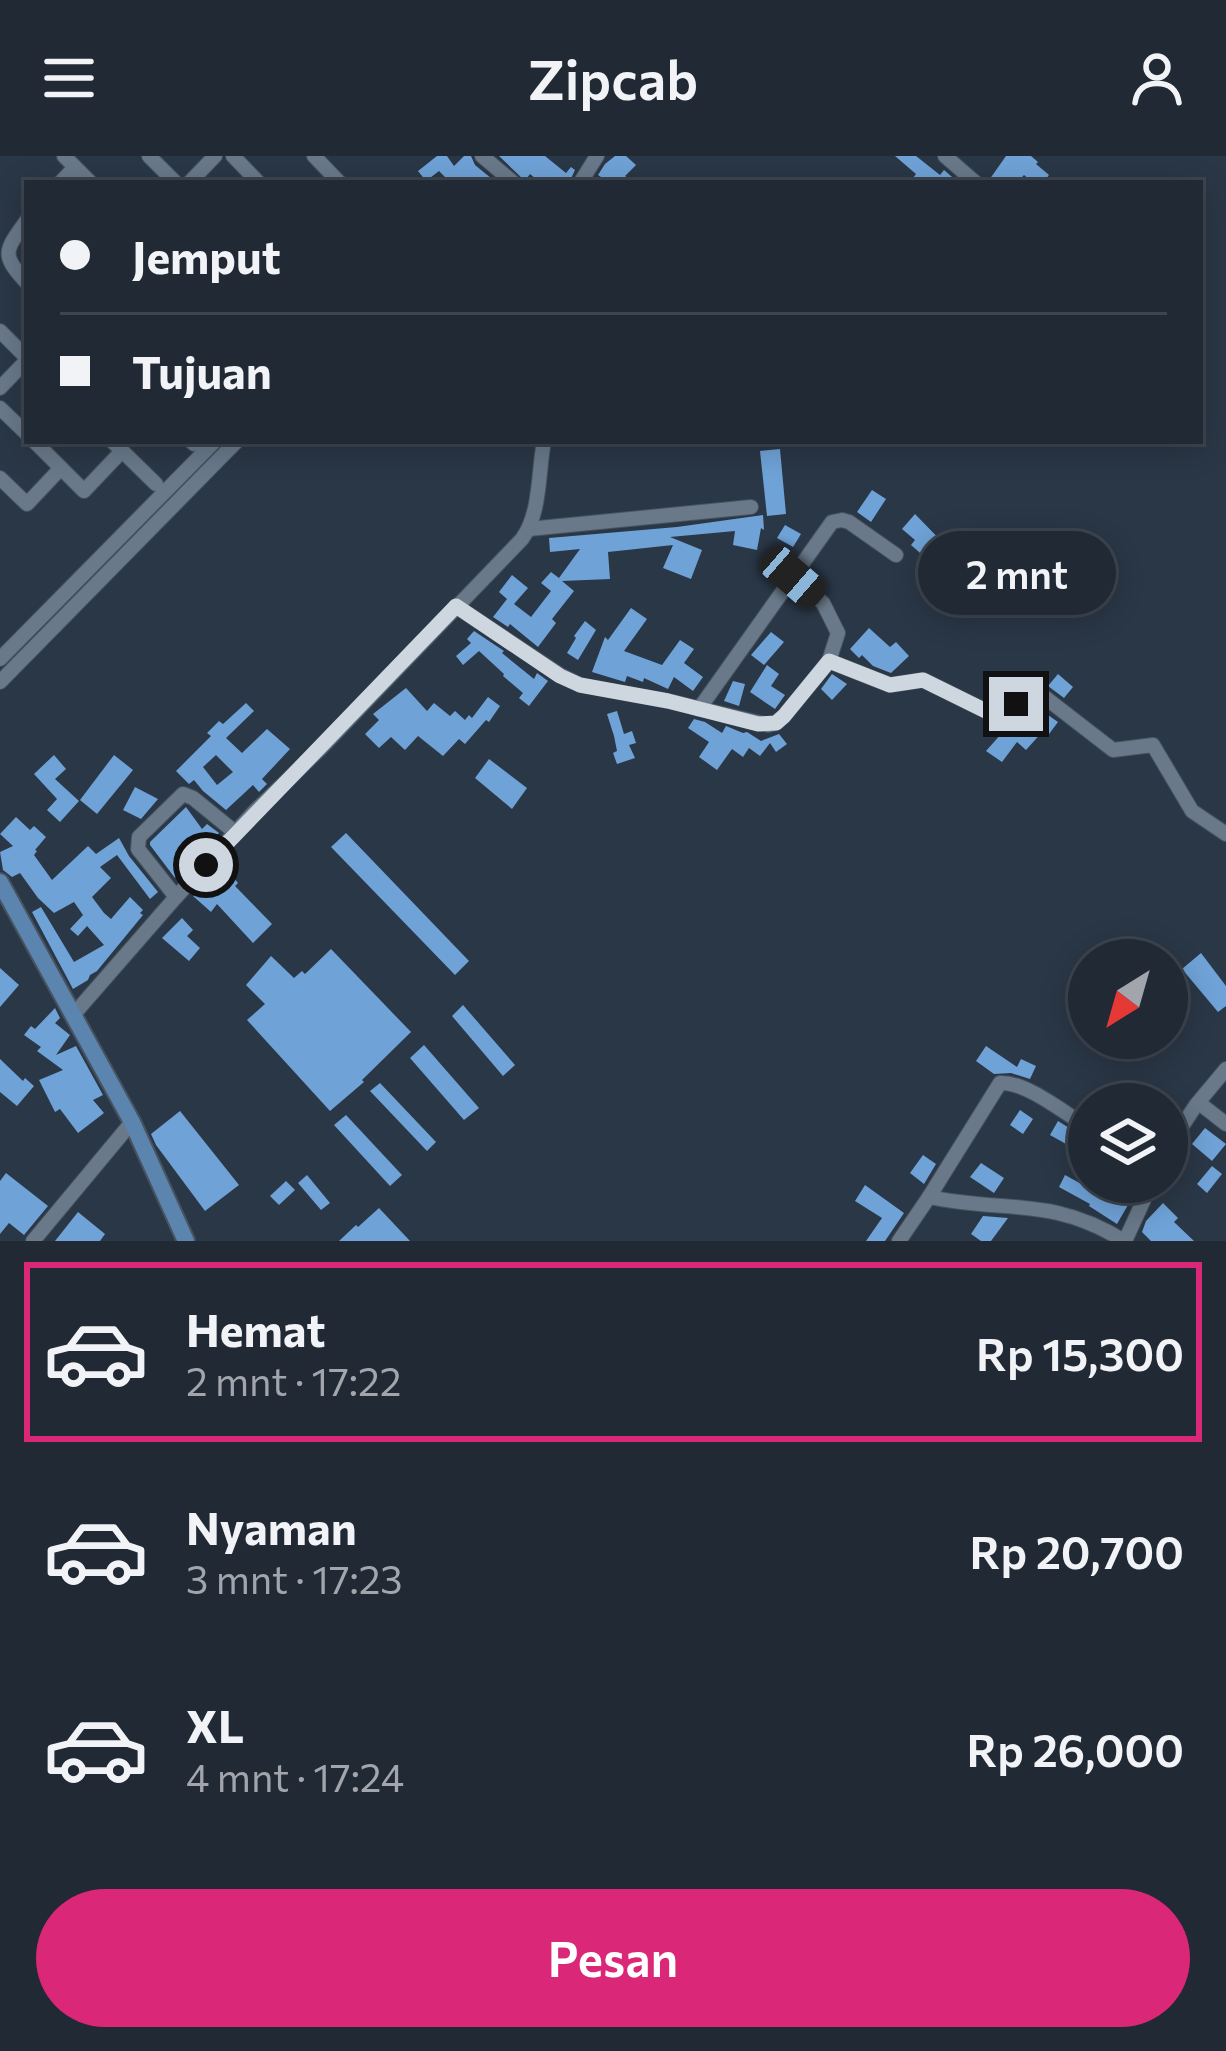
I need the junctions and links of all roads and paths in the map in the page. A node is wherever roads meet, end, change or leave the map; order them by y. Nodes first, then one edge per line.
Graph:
1 (148, 156) edge
2 (215, 156) edge
3 (233, 156) edge
4 (314, 156) edge
5 (482, 156) edge
6 (945, 156) edge
7 (173, 180) edge
8 (192, 180) edge
9 (256, 180) edge
10 (337, 180) edge
11 (510, 180) edge
12 (973, 180) edge
13 (24, 224) edge
14 (24, 280) edge
15 (0, 331) edge
16 (24, 356) edge
17 (24, 362) edge
18 (0, 388) edge
19 (0, 408) edge
20 (24, 431) edge
21 (37, 444) edge
22 (212, 444) edge
23 (234, 444) edge
24 (543, 444) edge
25 (117, 446) edge
26 (61, 468) junction
27 (0, 478) edge
28 (155, 484) dead end
29 (752, 507) dead end
30 (529, 530) junction
31 (896, 555) dead end
32 (793, 577) junction
33 (456, 606) junction
34 (0, 659) edge
35 (829, 661) junction
36 (0, 682) edge
37 (699, 709) junction
38 (236, 833) junction
39 (1226, 834) edge
40 (0, 881) edge
41 (176, 897) junction
42 (74, 1014) junction
43 (1226, 1069) edge
44 (1199, 1102) junction
45 (1068, 1115) edge
46 (1188, 1118) edge
47 (133, 1122) junction
48 (1226, 1124) edge
49 (928, 1197) junction
50 (1142, 1203) edge
51 (33, 1241) edge
52 (186, 1241) edge
53 (899, 1241) edge
54 (1125, 1241) edge

1 - 7 street
2 - 8 street
3 - 9 street
4 - 10 street
5 - 11 street
6 - 12 street
13 - 14 street
15 - 16 street
17 - 18 street
19 - 20 street
21 - 26 street
22 - 34 street
23 - 36 street
24 - 30 street
25 - 26 street
25 - 28 street
26 - 27 street
29 - 30 street
30 - 33 street
31 - 32 street
32 - 35 street
32 - 37 street
33 - 37 street
33 - 38 street
35 - 37 street
35 - 39 street
38 - 41 street
38 - 41 street
40 - 42 main road
41 - 42 street
42 - 47 main road
43 - 44 street
44 - 46 street
44 - 48 street
45 - 49 street
47 - 51 street
47 - 52 main road
49 - 53 street
49 - 54 street
50 - 54 street

